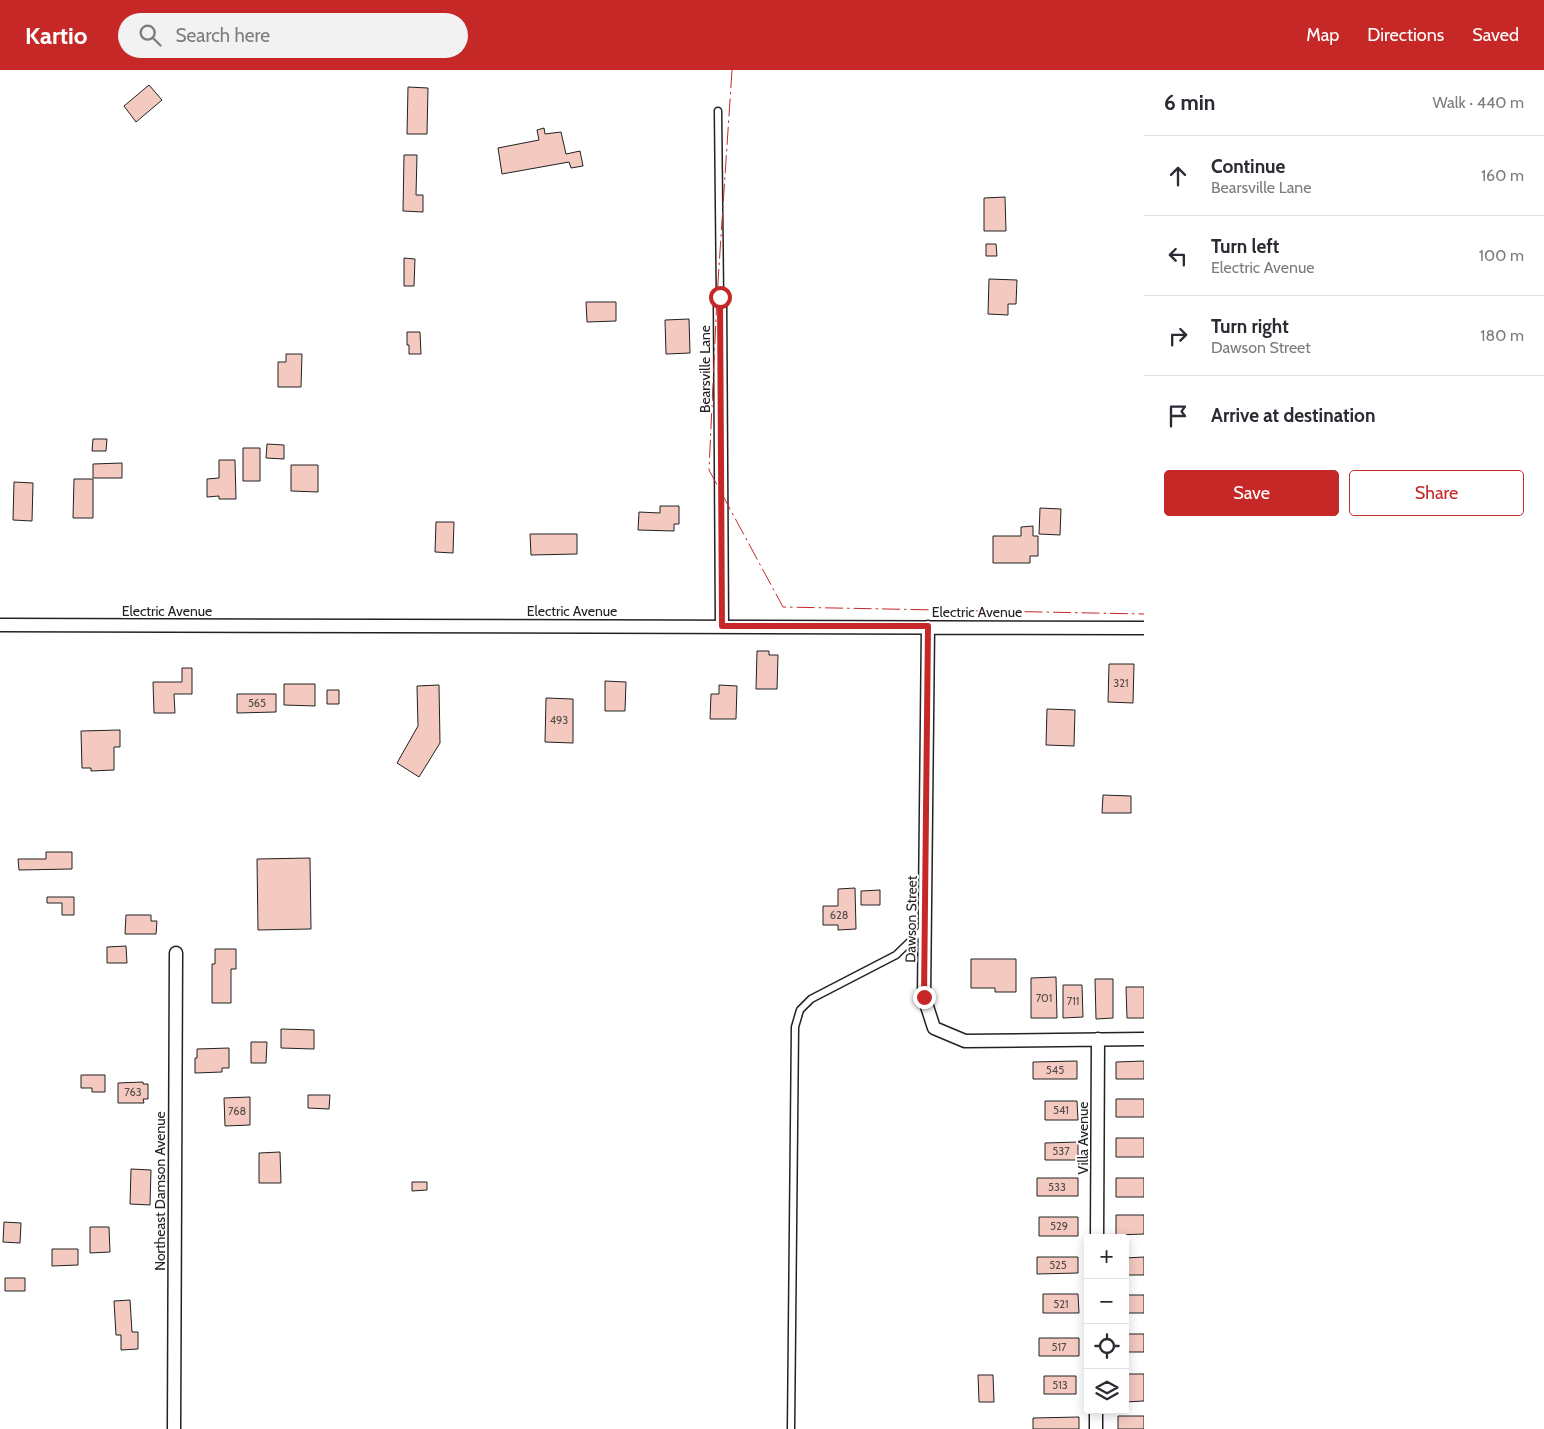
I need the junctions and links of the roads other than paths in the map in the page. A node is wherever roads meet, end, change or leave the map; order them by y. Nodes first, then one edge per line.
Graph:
1 (718, 111) dead end
2 (720, 297) joint
3 (0, 625) edge
4 (722, 626) junction
5 (928, 626) junction
6 (1144, 628) edge
7 (926, 927) junction
8 (176, 953) dead end
9 (1098, 1039) junction
10 (1144, 1039) edge
11 (1097, 1234) edge
12 (1096, 1414) edge
13 (174, 1429) edge
14 (791, 1429) edge
15 (1096, 1429) edge

1 - 2 lane, Bearsville Lane
2 - 4 street, Bearsville Lane
3 - 4 street, Electric Avenue
4 - 5 street, Electric Avenue
5 - 6 street, Electric Avenue
5 - 7 street, Dawson Street
7 - 9 street, Dawson Street
7 - 14 lane
8 - 13 street, Northeast Damson Avenue
9 - 10 street, Dawson Street
9 - 11 street, Villa Avenue
12 - 15 street

